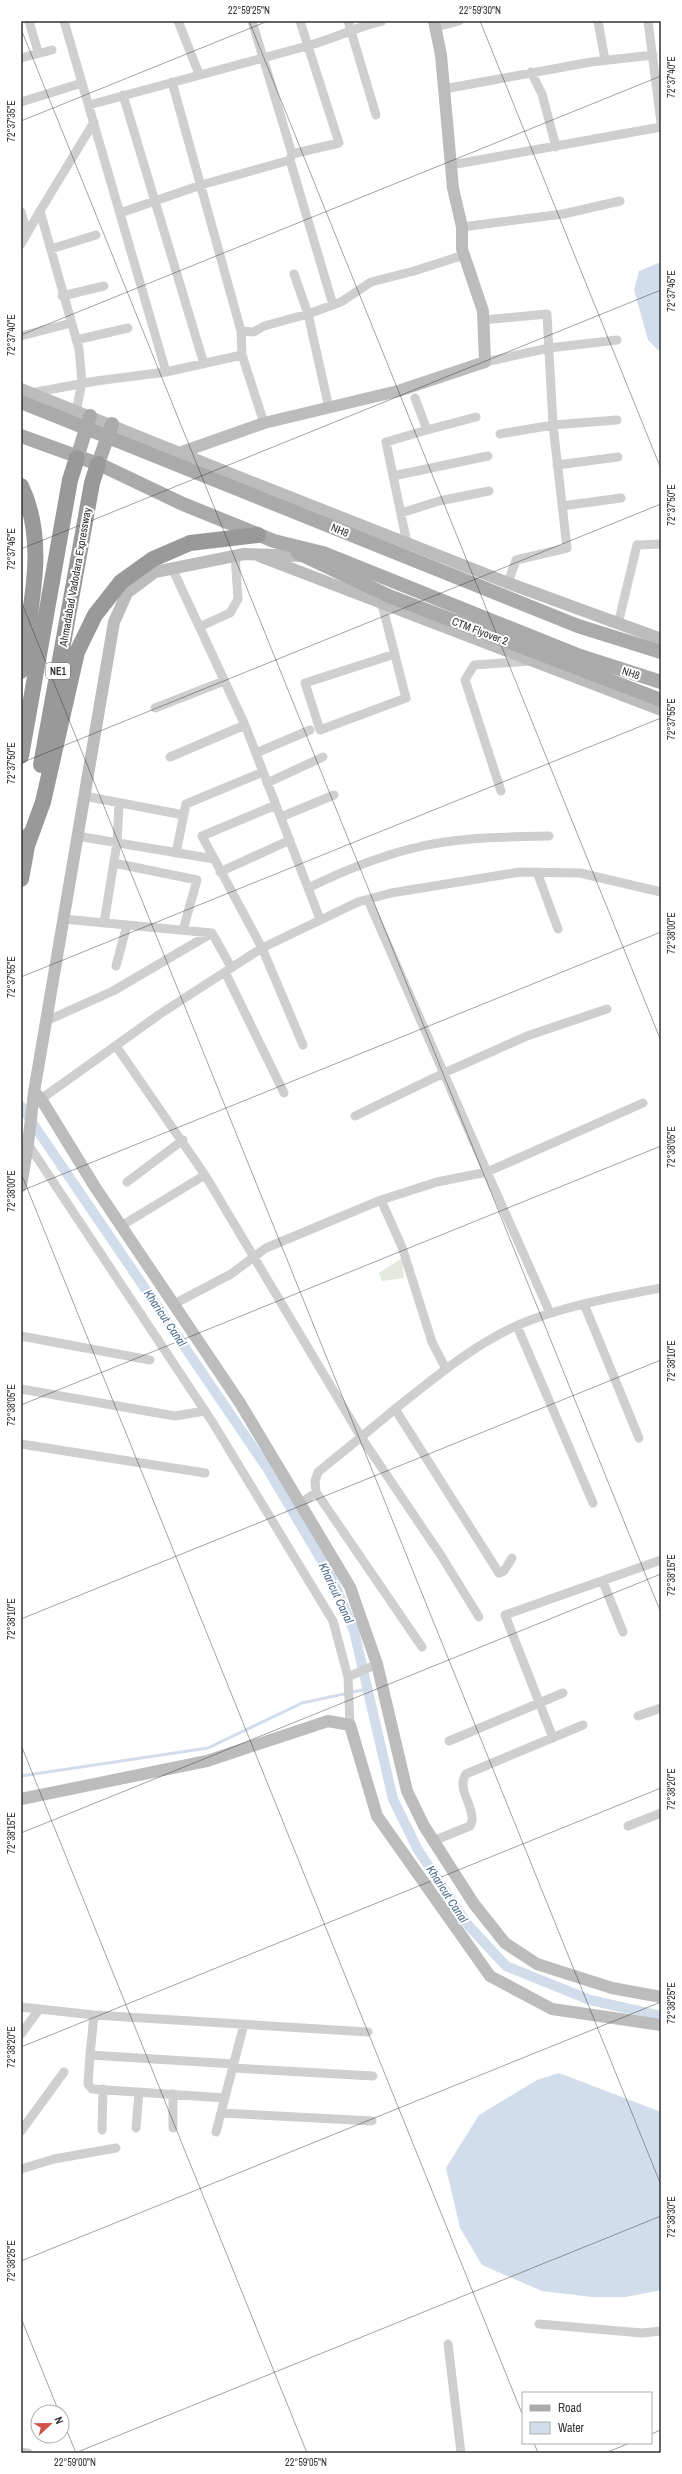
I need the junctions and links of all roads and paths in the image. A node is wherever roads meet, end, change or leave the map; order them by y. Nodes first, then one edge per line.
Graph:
1 (29, 21) edge
2 (64, 21) edge
3 (178, 21) edge
4 (252, 21) edge
5 (300, 21) edge
6 (348, 21) edge
7 (382, 21) edge
8 (459, 21) edge
9 (598, 21) edge
10 (648, 21) edge
11 (435, 24) edge
12 (351, 32) junction
13 (308, 45) junction
14 (52, 50) dead end
15 (38, 52) junction
16 (653, 55) junction
17 (262, 57) junction
18 (21, 58) edge
19 (605, 60) junction
20 (531, 72) junction
21 (199, 74) junction
22 (172, 82) junction
23 (82, 83) junction
24 (444, 89) junction
25 (123, 95) junction
26 (21, 102) edge
27 (89, 105) junction
28 (376, 115) dead end
29 (94, 122) junction
30 (661, 123) edge
31 (661, 128) edge
32 (556, 147) junction
33 (291, 157) junction
34 (451, 165) junction
35 (201, 185) junction
36 (620, 201) dead end
37 (154, 203) junction
38 (40, 211) junction
39 (21, 212) edge
40 (120, 213) junction
41 (462, 227) junction
42 (27, 232) junction
43 (96, 235) dead end
44 (21, 244) edge
45 (51, 249) junction
46 (464, 255) junction
47 (294, 274) dead end
48 (104, 286) dead end
49 (62, 296) junction
50 (333, 305) junction
51 (308, 314) junction
52 (483, 320) junction
53 (71, 323) junction
54 (128, 328) dead end
55 (241, 331) junction
56 (21, 336) edge
57 (76, 340) junction
58 (617, 340) dead end
59 (549, 348) junction
60 (242, 354) junction
61 (485, 362) junction
62 (204, 364) junction
63 (166, 372) junction
64 (82, 383) junction
65 (24, 395) edge
66 (415, 398) dead end
67 (328, 408) junction
68 (76, 411) junction
69 (476, 417) dead end
70 (617, 420) dead end
71 (88, 422) junction
72 (264, 423) junction
73 (553, 425) junction
74 (110, 430) junction
75 (427, 430) junction
76 (500, 434) dead end
77 (21, 436) edge
78 (179, 453) junction
79 (488, 456) dead end
80 (618, 457) dead end
81 (77, 458) junction
82 (98, 464) junction
83 (557, 465) junction
84 (393, 476) junction
85 (21, 486) edge
86 (489, 491) dead end
87 (621, 498) dead end
88 (562, 506) junction
89 (401, 513) junction
90 (258, 535) junction
91 (274, 541) junction
92 (407, 543) junction
93 (661, 544) edge
94 (253, 554) junction
95 (235, 555) junction
96 (302, 556) junction
97 (172, 568) junction
98 (508, 583) junction
99 (382, 605) junction
100 (580, 610) junction
101 (618, 624) junction
102 (574, 625) junction
103 (199, 627) junction
104 (661, 639) edge
105 (661, 652) edge
106 (395, 654) junction
107 (532, 661) junction
108 (21, 671) edge
109 (224, 681) junction
110 (661, 682) edge
111 (661, 700) edge
112 (155, 708) dead end
113 (661, 710) edge
114 (245, 726) junction
115 (310, 730) dead end
116 (256, 752) junction
117 (21, 756) edge
118 (170, 757) dead end
119 (323, 757) dead end
120 (263, 772) junction
121 (267, 783) junction
122 (501, 791) dead end
123 (334, 795) dead end
124 (84, 796) junction
125 (119, 804) junction
126 (276, 805) junction
127 (184, 815) junction
128 (281, 817) junction
129 (77, 836) junction
130 (549, 836) dead end
131 (290, 840) junction
132 (117, 843) junction
133 (27, 846) junction
134 (176, 853) junction
135 (214, 859) junction
136 (114, 863) junction
137 (220, 872) junction
138 (537, 872) junction
139 (21, 879) edge
140 (308, 888) junction
141 (661, 892) edge
142 (368, 900) junction
143 (63, 919) junction
144 (320, 919) junction
145 (104, 923) junction
146 (127, 925) junction
147 (558, 929) dead end
148 (183, 930) junction
149 (212, 933) junction
150 (262, 948) junction
151 (116, 966) dead end
152 (228, 969) junction
153 (607, 1009) dead end
154 (46, 1021) junction
155 (303, 1045) dead end
156 (116, 1046) junction
157 (444, 1073) junction
158 (284, 1093) dead end
159 (37, 1095) junction
160 (643, 1103) dead end
161 (355, 1116) dead end
162 (183, 1140) junction
163 (28, 1144) junction
164 (487, 1172) junction
165 (205, 1175) junction
166 (127, 1182) dead end
167 (21, 1186) edge
168 (381, 1200) junction
169 (121, 1226) junction
170 (254, 1258) junction
171 (661, 1288) edge
172 (174, 1304) junction
173 (584, 1304) junction
174 (550, 1313) junction
175 (517, 1326) junction
176 (21, 1336) edge
177 (150, 1360) dead end
178 (446, 1367) junction
179 (21, 1389) edge
180 (395, 1410) junction
181 (205, 1411) junction
182 (361, 1436) junction
183 (639, 1438) dead end
184 (21, 1444) edge
185 (204, 1473) dead end
186 (316, 1492) junction
187 (594, 1503) dead end
188 (300, 1504) junction
189 (512, 1558) dead end
190 (661, 1560) edge
191 (603, 1582) junction
192 (478, 1618) dead end
193 (623, 1632) dead end
194 (422, 1647) dead end
195 (377, 1664) junction
196 (348, 1677) junction
197 (563, 1693) dead end
198 (538, 1703) junction
199 (661, 1708) edge
200 (638, 1716) dead end
201 (350, 1725) junction
202 (583, 1725) dead end
203 (553, 1738) junction
204 (449, 1741) dead end
205 (21, 1799) edge
206 (661, 1813) edge
207 (628, 1826) dead end
208 (433, 1841) junction
209 (661, 1997) edge
210 (21, 2007) edge
211 (38, 2011) junction
212 (94, 2015) junction
213 (244, 2024) junction
214 (661, 2025) edge
215 (368, 2032) dead end
216 (21, 2034) edge
217 (90, 2055) junction
218 (233, 2066) junction
219 (64, 2072) dead end
220 (373, 2076) dead end
221 (103, 2089) junction
222 (139, 2092) junction
223 (173, 2094) junction
224 (225, 2098) junction
225 (221, 2113) junction
226 (372, 2121) dead end
227 (22, 2128) edge
228 (136, 2128) dead end
229 (173, 2128) dead end
230 (102, 2130) dead end
231 (216, 2132) dead end
232 (116, 2148) dead end
233 (21, 2169) edge
234 (539, 2324) dead end
235 (661, 2331) edge
236 (448, 2344) dead end
237 (21, 2452) edge
238 (28, 2453) edge
239 (461, 2453) edge

1 - 15 street
2 - 23 street
3 - 21 street
4 - 17 street
5 - 13 street
6 - 12 street
7 - 12 street
8 - 11 street
9 - 19 street
10 - 16 street
11 - 24 street
12 - 13 street
12 - 28 street
13 - 17 street
13 - 33 street
14 - 15 street
15 - 18 street
16 - 19 street
16 - 30 street
17 - 21 street
17 - 33 street
19 - 20 street
20 - 24 street
20 - 32 street
21 - 22 street
22 - 25 street
22 - 35 street
23 - 26 street
23 - 27 street
24 - 34 street
25 - 27 street
25 - 37 street
27 - 29 street
29 - 38 street
29 - 40 street
31 - 32 street
32 - 34 street
33 - 35 street
33 - 50 street
34 - 41 street
35 - 37 street
35 - 55 street
36 - 41 street
37 - 40 street
37 - 62 street
38 - 42 street
38 - 45 street
39 - 42 street
40 - 63 street
41 - 46 street
42 - 44 street
43 - 45 street
45 - 49 street
46 - 50 street
46 - 52 street
47 - 51 street
48 - 49 street
49 - 53 street
50 - 51 street
51 - 55 street
51 - 67 street
52 - 59 street
52 - 61 street
53 - 56 street
53 - 57 street
54 - 57 street
55 - 60 street
57 - 64 street
58 - 59 street
59 - 61 street
59 - 73 street
60 - 62 street
60 - 72 street
61 - 67 street
62 - 63 street
63 - 64 street
64 - 65 street
64 - 68 street
65 - 68 street
65 - 71 main road, NH8
66 - 75 street
67 - 72 street
68 - 71 street
69 - 75 street
70 - 73 street
71 - 74 main road, NH8
71 - 81 main road
72 - 78 street
73 - 76 street
73 - 83 street
74 - 78 street
74 - 82 main road
74 - 102 main road, NH8
75 - 84 street
77 - 81 main road, NH8
78 - 92 street
79 - 84 street
80 - 83 street
81 - 82 main road, NH8
81 - 117 highway, Ahmadabad Vadodara Expressway / NE1
82 - 90 main road, NH8
82 - 133 highway, Ahmadabad Vadodara Expressway / NE1
83 - 88 street
84 - 89 street
85 - 108 highway
86 - 89 street
87 - 88 street
88 - 98 street
89 - 92 street
90 - 91 main road, NH8
90 - 133 highway
91 - 96 main road, CTM Flyover 2
91 - 110 main road, NH8
92 - 98 street
93 - 101 street
94 - 95 street
94 - 96 street
94 - 99 street
95 - 97 street
95 - 103 street
96 - 111 main road, CTM Flyover 2
97 - 103 street
97 - 124 street
98 - 100 street
99 - 106 street
99 - 107 street
100 - 101 street
100 - 102 street
101 - 104 street
102 - 105 main road, NH8
103 - 109 street
106 - 106 street
107 - 113 street
107 - 122 street
109 - 112 street
109 - 114 street
114 - 116 street
114 - 118 street
115 - 116 street
116 - 120 street
119 - 121 street
120 - 121 street
120 - 127 street
121 - 126 street
123 - 128 street
124 - 125 street
124 - 129 street
125 - 127 street
125 - 132 street
126 - 128 street
126 - 135 street
127 - 134 street
128 - 131 street
129 - 132 street
129 - 143 street
130 - 140 street
131 - 137 street
131 - 140 street
132 - 134 street
132 - 136 street
133 - 139 highway, Ahmadabad Vadodara Expressway / NE1
134 - 135 street
135 - 137 street
136 - 145 street
136 - 148 street
137 - 150 street
138 - 141 street
138 - 142 street
138 - 147 street
140 - 144 street
142 - 144 street
142 - 157 street
143 - 145 street
143 - 154 street
144 - 150 street
145 - 146 street
146 - 148 street
146 - 151 street
148 - 149 street
149 - 152 street
149 - 154 street
150 - 152 street
150 - 155 street
152 - 156 street
152 - 158 street
153 - 157 street
154 - 159 street
156 - 159 street
156 - 162 street
157 - 161 street
157 - 164 street
159 - 163 street
159 - 169 street
160 - 164 street
162 - 165 street
162 - 166 street
163 - 167 street
163 - 181 street
164 - 168 street
164 - 174 street
165 - 169 street
165 - 170 street
168 - 170 street
168 - 178 street
169 - 172 street
170 - 172 street
170 - 182 street
171 - 173 street
172 - 188 street
173 - 174 street
173 - 183 street
174 - 175 street
175 - 178 street
175 - 187 street
176 - 177 street
178 - 180 street
179 - 181 street
180 - 182 street
180 - 189 street
181 - 196 street
182 - 186 street
182 - 192 street
184 - 185 street
186 - 188 street
186 - 194 street
188 - 195 street
190 - 191 street
191 - 193 street
191 - 198 street
195 - 196 street
195 - 208 street
196 - 201 street
197 - 198 street
198 - 203 street
198 - 204 street
199 - 200 street
201 - 205 street
201 - 214 street
202 - 203 street
203 - 208 street
206 - 207 street
208 - 209 street
210 - 211 street
211 - 212 street
211 - 216 street
212 - 213 street
212 - 217 street
213 - 215 street
213 - 218 street
217 - 218 street
217 - 221 street
218 - 220 street
218 - 224 street
219 - 227 street
221 - 222 street
221 - 230 street
222 - 223 street
222 - 228 street
223 - 224 street
223 - 229 street
224 - 225 street
225 - 226 street
225 - 231 street
232 - 233 street
234 - 235 street
236 - 239 street
237 - 238 street

